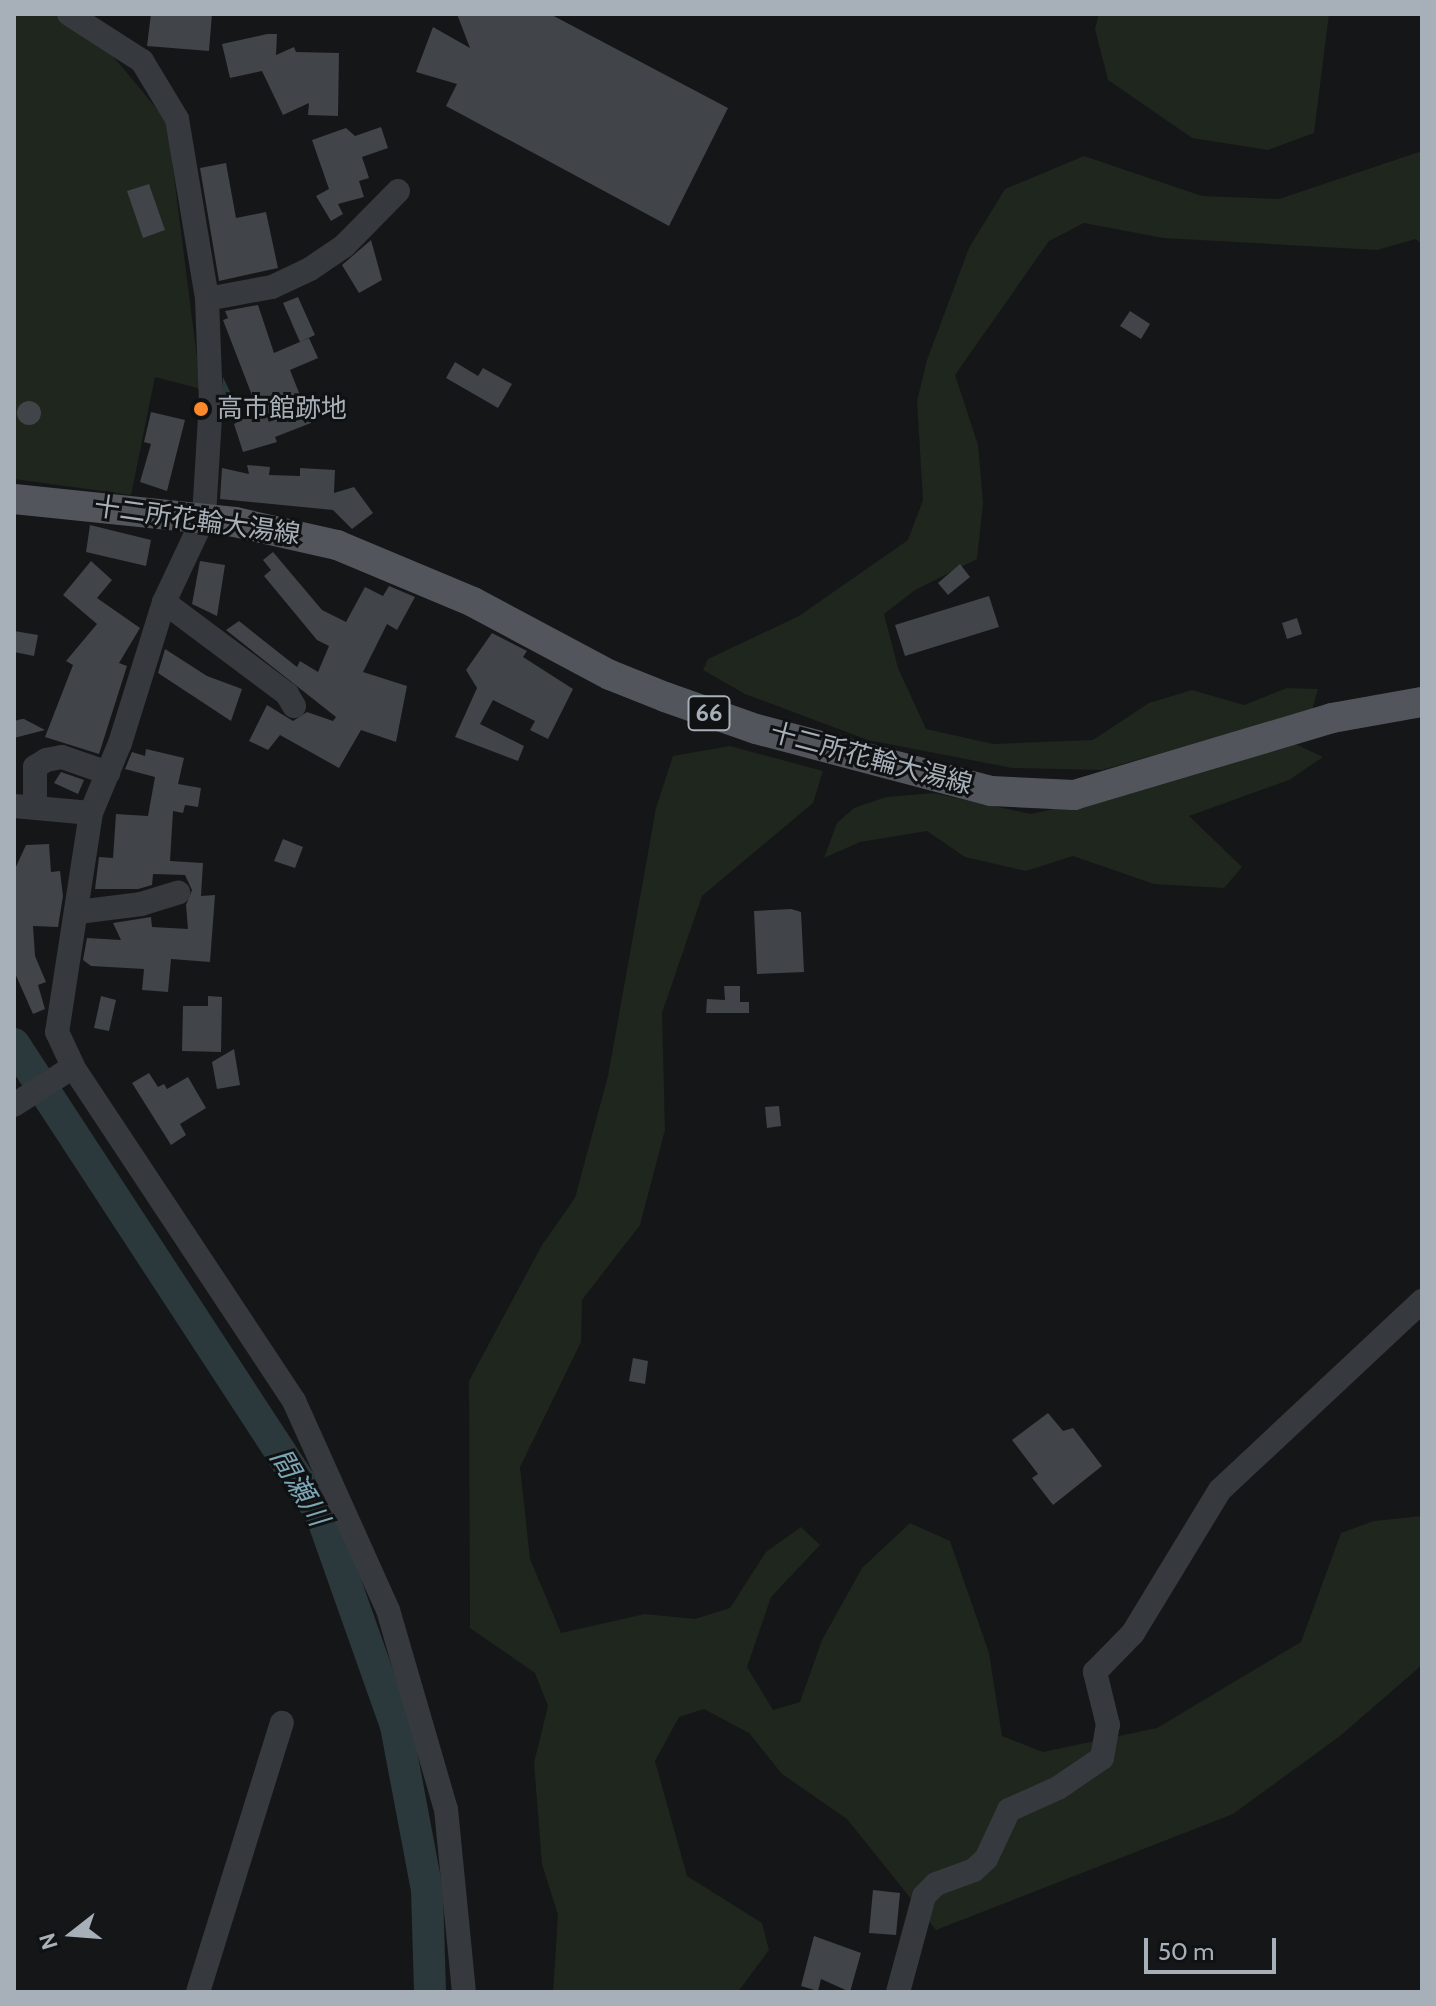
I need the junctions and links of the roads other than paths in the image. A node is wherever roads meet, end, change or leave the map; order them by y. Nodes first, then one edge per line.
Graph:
1 (69, 14) edge
2 (398, 191) dead end
3 (207, 299) junction
4 (14, 499) edge
5 (204, 517) junction
6 (164, 602) junction
7 (1422, 702) edge
8 (294, 706) dead end
9 (108, 773) junction
10 (24, 806) edge
11 (91, 813) junction
12 (178, 893) dead end
13 (78, 912) junction
14 (67, 1070) junction
15 (14, 1105) edge
16 (1422, 1301) edge
17 (282, 1723) dead end
18 (198, 1992) edge
19 (464, 1992) edge
20 (898, 1992) edge

1 - 3 street
2 - 3 street
3 - 5 street
4 - 5 main road, 十二所花輪大湯線 / 66
5 - 6 street
5 - 7 main road, 十二所花輪大湯線 / 66
6 - 8 street
6 - 9 street
9 - 10 street
9 - 11 street
10 - 11 street
11 - 13 street
12 - 13 street
13 - 14 street
14 - 15 street
14 - 19 street
16 - 20 street
17 - 18 street

